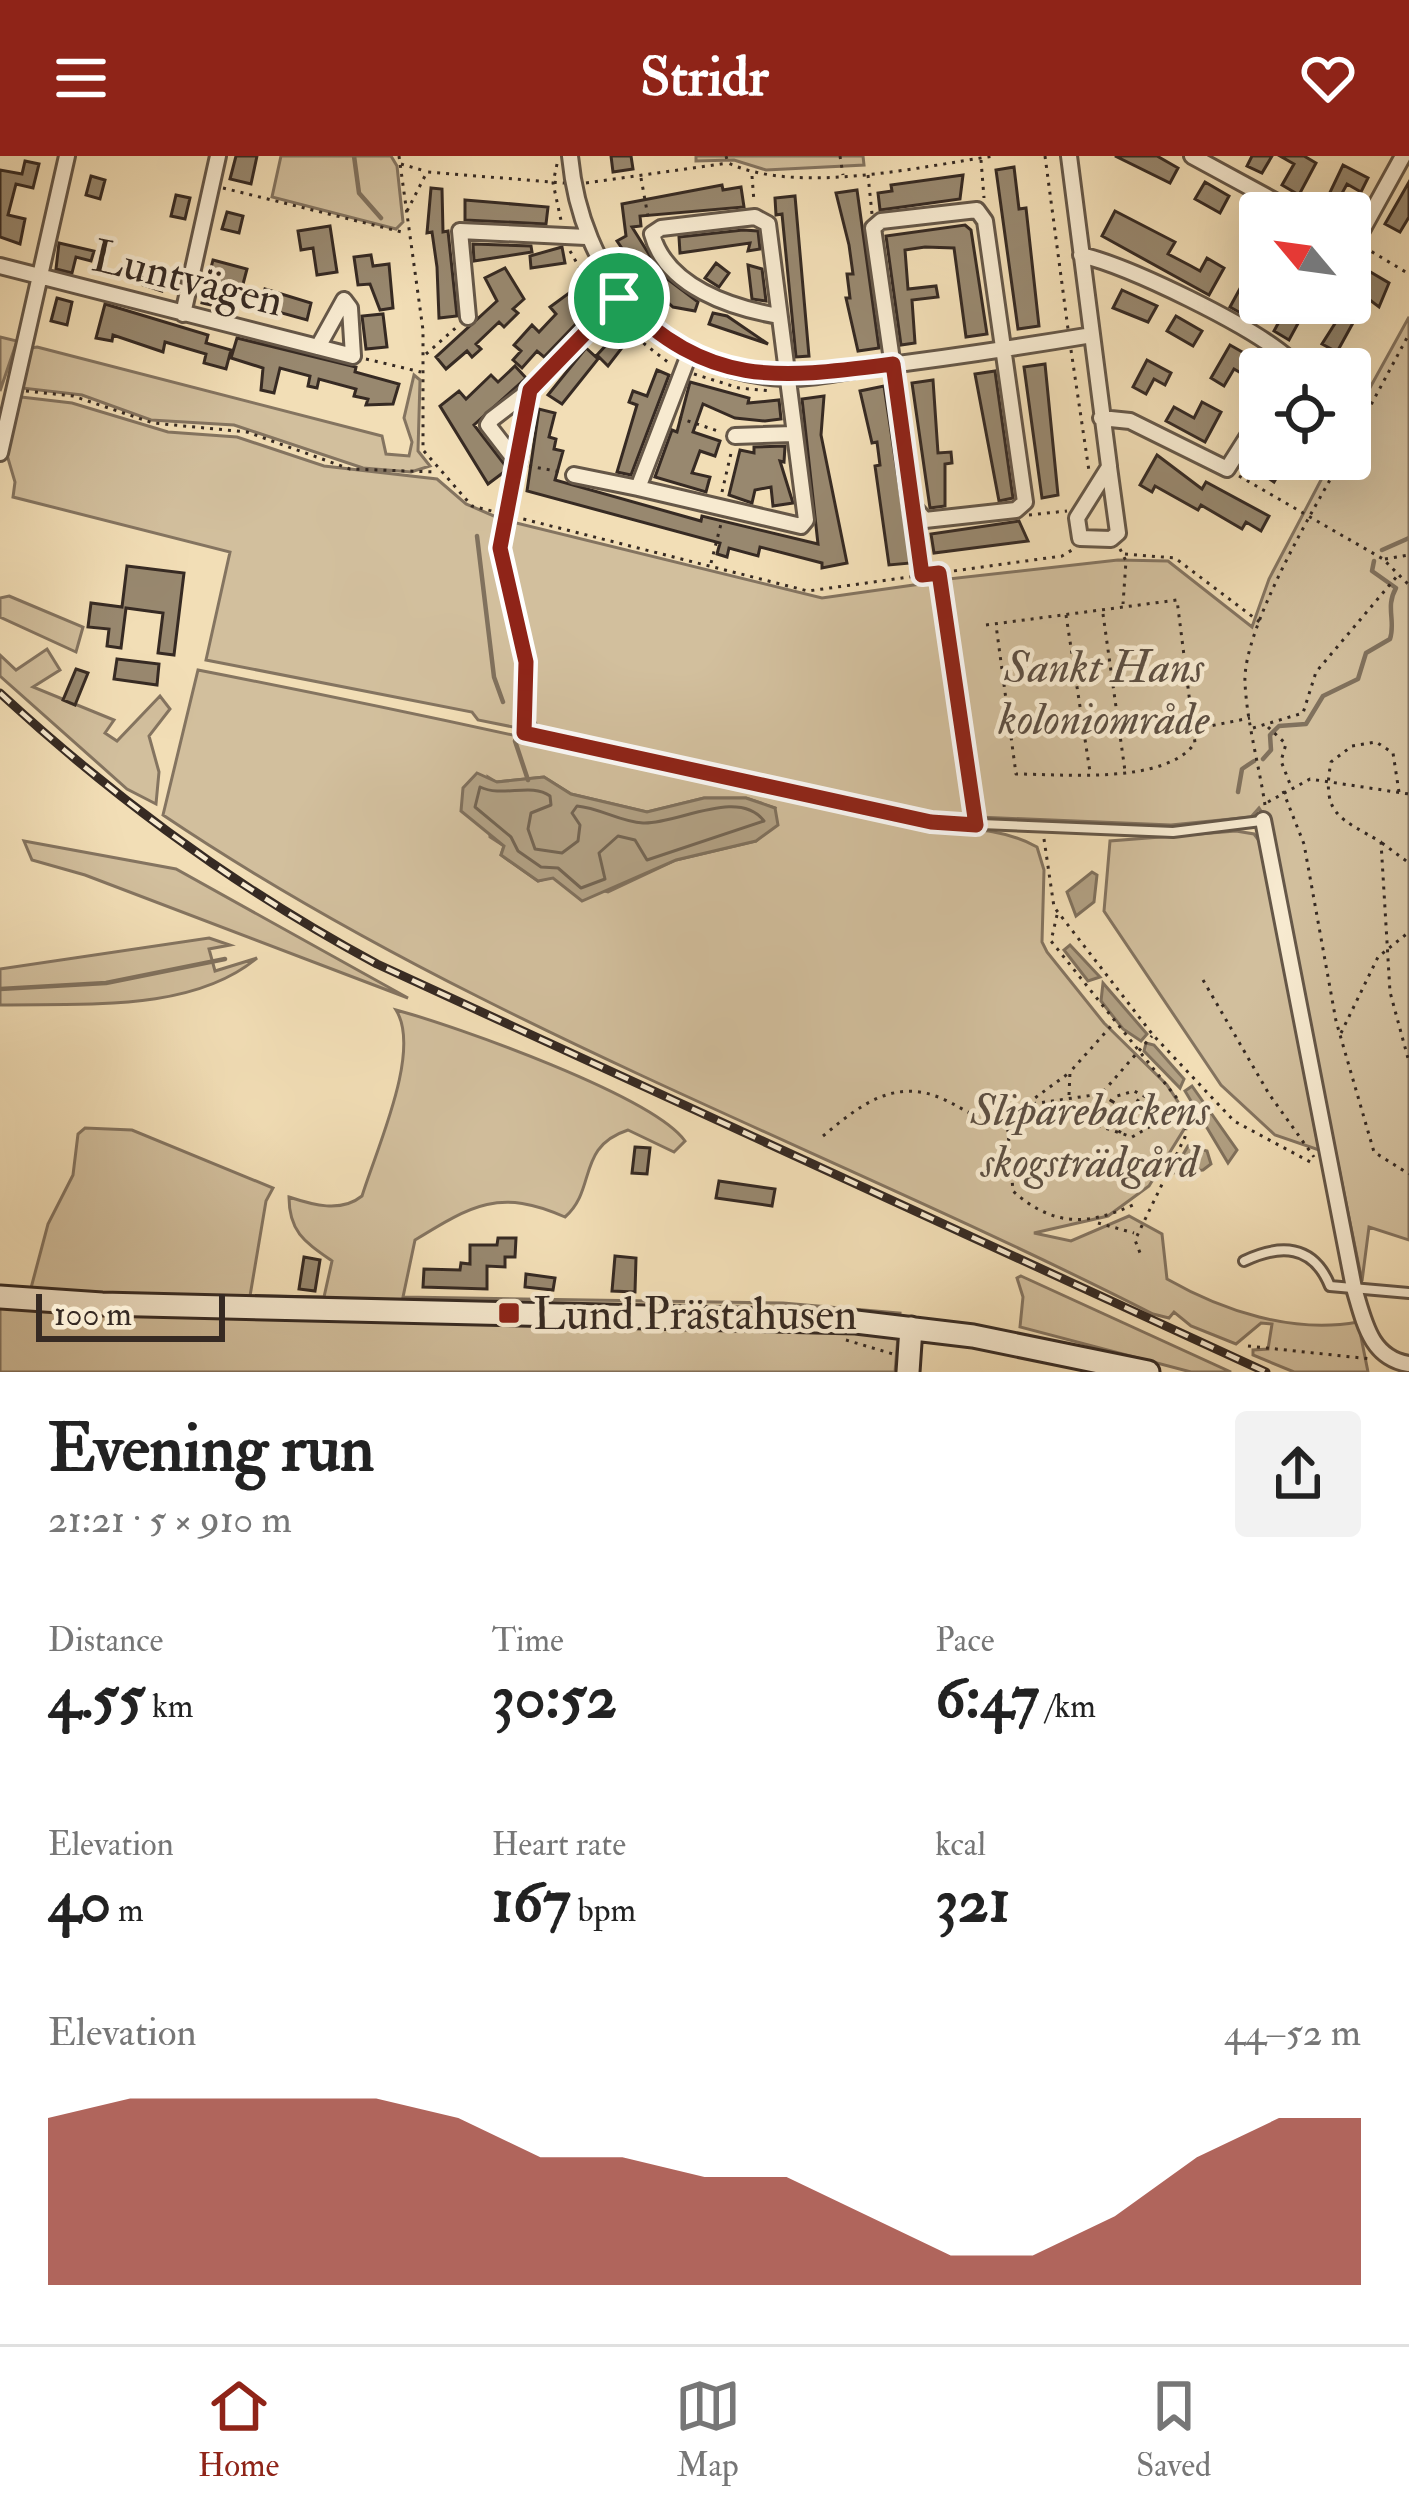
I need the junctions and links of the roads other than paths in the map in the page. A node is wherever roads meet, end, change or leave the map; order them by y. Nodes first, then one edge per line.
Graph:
1 (67, 156) edge
2 (218, 156) edge
3 (570, 156) edge
4 (1070, 156) edge
5 (1192, 156) edge
6 (1403, 156) edge
7 (1258, 192) edge
8 (1371, 208) edge
9 (586, 237) junction
10 (1082, 255) junction
11 (0, 266) edge
12 (41, 277) junction
13 (619, 298) junction
14 (184, 314) junction
15 (468, 316) road end
16 (779, 316) junction
17 (1092, 335) junction
18 (318, 346) junction
19 (1274, 348) edge
20 (1007, 349) junction
21 (690, 352) junction
22 (893, 364) junction
23 (787, 385) junction
24 (530, 390) junction
25 (1101, 418) junction
26 (793, 434) junction
27 (735, 436) road end
28 (1239, 450) edge
29 (0, 453) edge
30 (1109, 466) junction
31 (574, 475) road end
32 (638, 488) junction
33 (524, 733) road end
34 (1264, 813) joint
35 (1244, 1261) dead end
36 (1354, 1288) junction
37 (1409, 1292) edge
38 (0, 1297) edge
39 (911, 1328) junction
40 (1409, 1364) edge
41 (908, 1372) edge
42 (1148, 1372) edge

1 - 12 street
2 - 14 street
3 - 9 street
4 - 10 street
5 - 7 street
6 - 8 street
9 - 13 street
9 - 15 street
10 - 17 street
10 - 19 street
11 - 12 street, Luntvägen
12 - 14 street, Luntvägen
12 - 29 street
13 - 21 street
13 - 24 street
14 - 18 street, Luntvägen
16 - 16 street
16 - 23 street
17 - 20 street
17 - 25 street
18 - 18 street, Luntvägen
20 - 22 street
20 - 22 street
20 - 22 street
21 - 23 street
21 - 32 street
22 - 23 street
23 - 26 street
24 - 24 street
25 - 28 street
25 - 30 street
26 - 27 street
26 - 32 street
30 - 30 street
31 - 32 street
33 - 34 lane
34 - 36 street
35 - 36 lane
36 - 37 lane
36 - 40 street
38 - 39 main road
39 - 41 main road
39 - 42 main road

